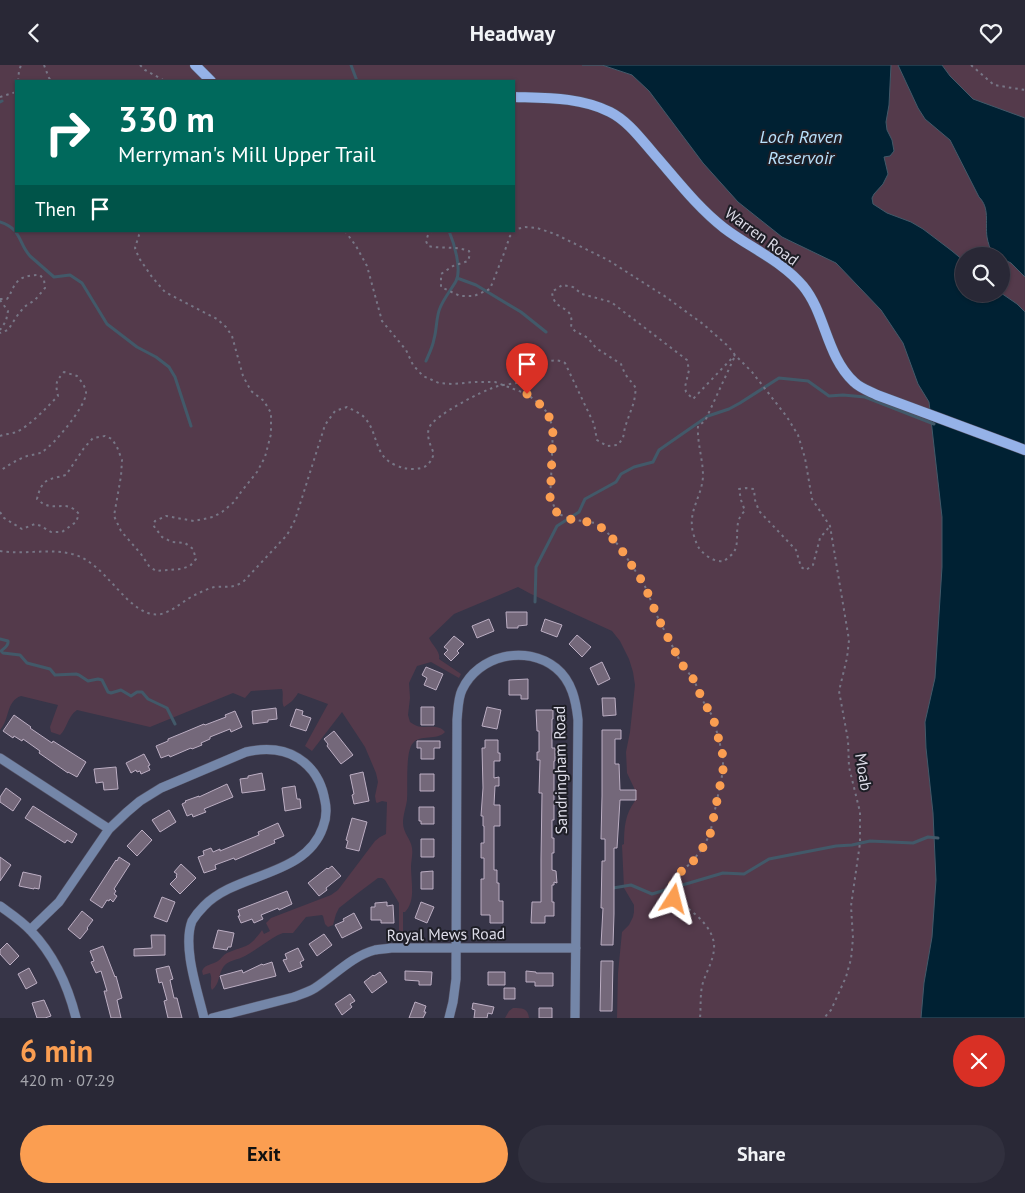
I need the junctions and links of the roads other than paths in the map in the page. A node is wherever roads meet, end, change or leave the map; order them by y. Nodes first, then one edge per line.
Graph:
1 (194, 65) edge
2 (210, 80) edge
3 (515, 97) edge
4 (1025, 449) edge
5 (0, 757) edge
6 (109, 829) junction
7 (0, 906) edge
8 (30, 931) junction
9 (456, 948) junction
10 (576, 948) junction
11 (76, 1018) edge
12 (204, 1018) edge
13 (212, 1018) edge
14 (448, 1018) edge
15 (576, 1018) edge

1 - 2 street
3 - 4 street, Warren Road
5 - 6 street
6 - 8 street
6 - 12 street
7 - 8 street
8 - 11 street
9 - 10 street, Royal Mews Road
9 - 10 street, Sandringham Road
9 - 13 street, Royal Mews Road
9 - 14 street, Sandringham Road
10 - 15 street, Sandringham Road

